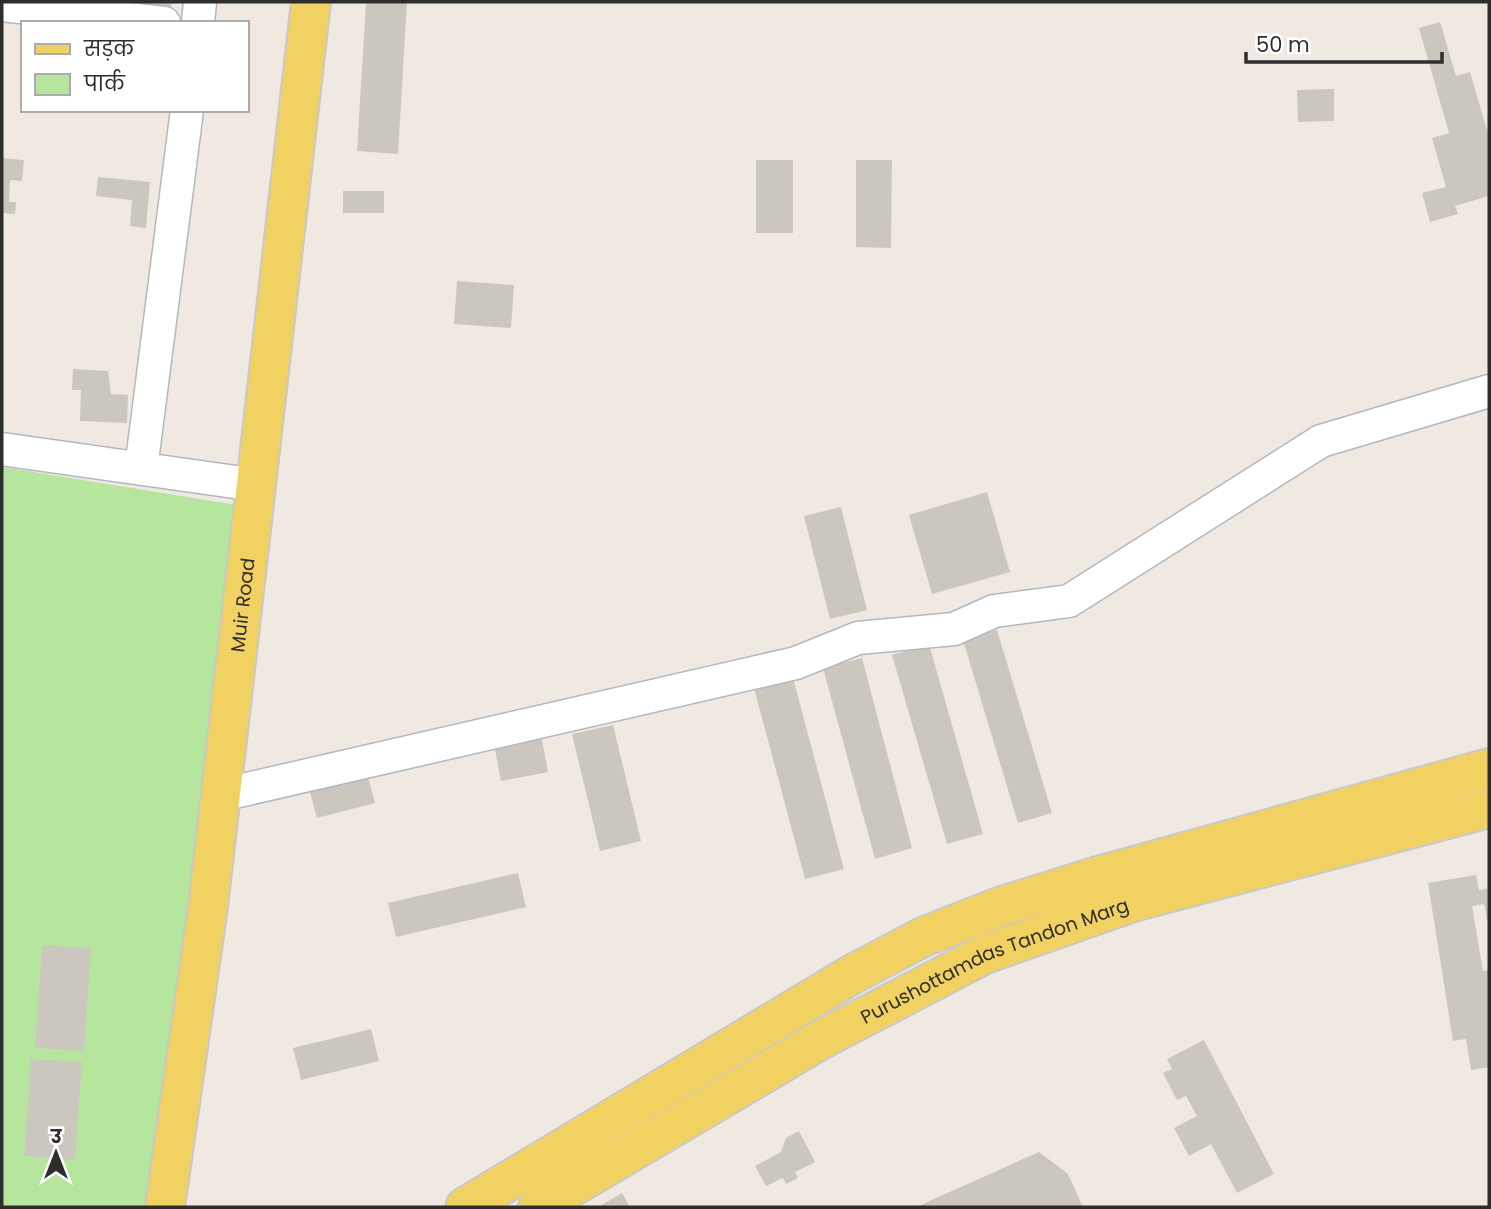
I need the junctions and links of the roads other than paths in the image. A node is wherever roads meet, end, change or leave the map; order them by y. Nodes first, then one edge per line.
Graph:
1 (200, 2) edge
2 (311, 2) edge
3 (2, 5) edge
4 (146, 21) edge
5 (198, 21) edge
6 (187, 112) edge
7 (1489, 391) edge
8 (2, 449) edge
9 (141, 469) junction
10 (256, 485) junction
11 (1489, 768) edge
12 (221, 794) junction
13 (1489, 808) edge
14 (165, 1207) edge
15 (466, 1207) edge
16 (538, 1207) edge

1 - 5 street
2 - 10 main road, Muir Road
3 - 4 street
6 - 9 street
7 - 12 street
8 - 9 street
9 - 10 street
10 - 12 main road, Muir Road
11 - 15 main road
12 - 14 main road, Muir Road
13 - 16 main road, Purushottamdas Tandon Marg

